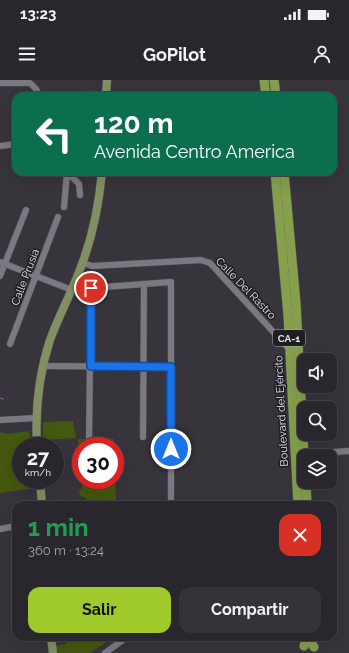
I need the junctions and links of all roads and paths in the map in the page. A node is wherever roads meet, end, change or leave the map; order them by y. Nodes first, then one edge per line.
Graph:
1 (107, 80) edge
2 (264, 80) edge
3 (274, 80) edge
4 (22, 81) edge
5 (0, 83) edge
6 (36, 92) edge
7 (106, 92) edge
8 (266, 92) edge
9 (276, 92) edge
10 (12, 144) edge
11 (0, 146) edge
12 (67, 176) edge
13 (70, 176) edge
14 (101, 176) edge
15 (275, 176) edge
16 (284, 176) edge
17 (80, 195) dead end
18 (64, 207) dead end
19 (26, 210) dead end
20 (58, 217) dead end
21 (2, 263) edge
22 (83, 263) junction
23 (0, 276) edge
24 (35, 277) junction
25 (144, 284) junction
26 (91, 288) junction
27 (73, 289) junction
28 (291, 301) junction
29 (292, 315) junction
30 (10, 344) dead end
31 (290, 350) junction
32 (43, 366) junction
33 (91, 366) junction
34 (291, 366) junction
35 (143, 367) junction
36 (171, 367) junction
37 (36, 418) junction
38 (0, 420) edge
39 (37, 437) edge
40 (90, 437) edge
41 (143, 437) dead end
42 (298, 449) edge
43 (303, 449) edge
44 (349, 451) edge
45 (337, 452) edge
46 (41, 489) edge
47 (306, 489) edge
48 (42, 501) edge
49 (171, 501) edge
50 (298, 501) edge
51 (307, 501) edge
52 (12, 527) edge
53 (0, 529) edge
54 (52, 641) edge
55 (122, 641) edge
56 (304, 643) edge
57 (313, 643) edge
58 (53, 653) edge
59 (105, 653) edge

1 - 7 main road
2 - 8 highway
3 - 9 highway
4 - 5 street
4 - 6 street
10 - 11 street
12 - 18 street
13 - 17 street
14 - 22 main road
15 - 28 highway, Boulevard del Ejército / CA-1
16 - 28 highway, Boulevard del Ejército / CA-1
19 - 21 street
20 - 24 street, Calle Prusia
21 - 23 street
21 - 24 street
22 - 27 main road
22 - 31 street, Calle Del Rastro
24 - 27 street
24 - 30 street, Calle Prusia
25 - 26 street
25 - 35 street
25 - 36 street
26 - 27 street
26 - 33 street
27 - 32 main road
28 - 29 highway, Boulevard del Ejército / CA-1
29 - 31 highway, Boulevard del Ejército / CA-1
29 - 43 highway, Boulevard del Ejército / CA-1
31 - 34 highway, Boulevard del Ejército / CA-1
32 - 33 street
32 - 37 main road
33 - 35 street
33 - 40 street
34 - 42 highway
34 - 50 highway, Boulevard del Ejército / CA-1
35 - 36 street
35 - 41 street
36 - 49 street
37 - 38 street
37 - 39 main road
44 - 45 street
46 - 48 main road
47 - 51 highway
52 - 53 street
54 - 58 main road
55 - 59 street
56 - 57 highway

